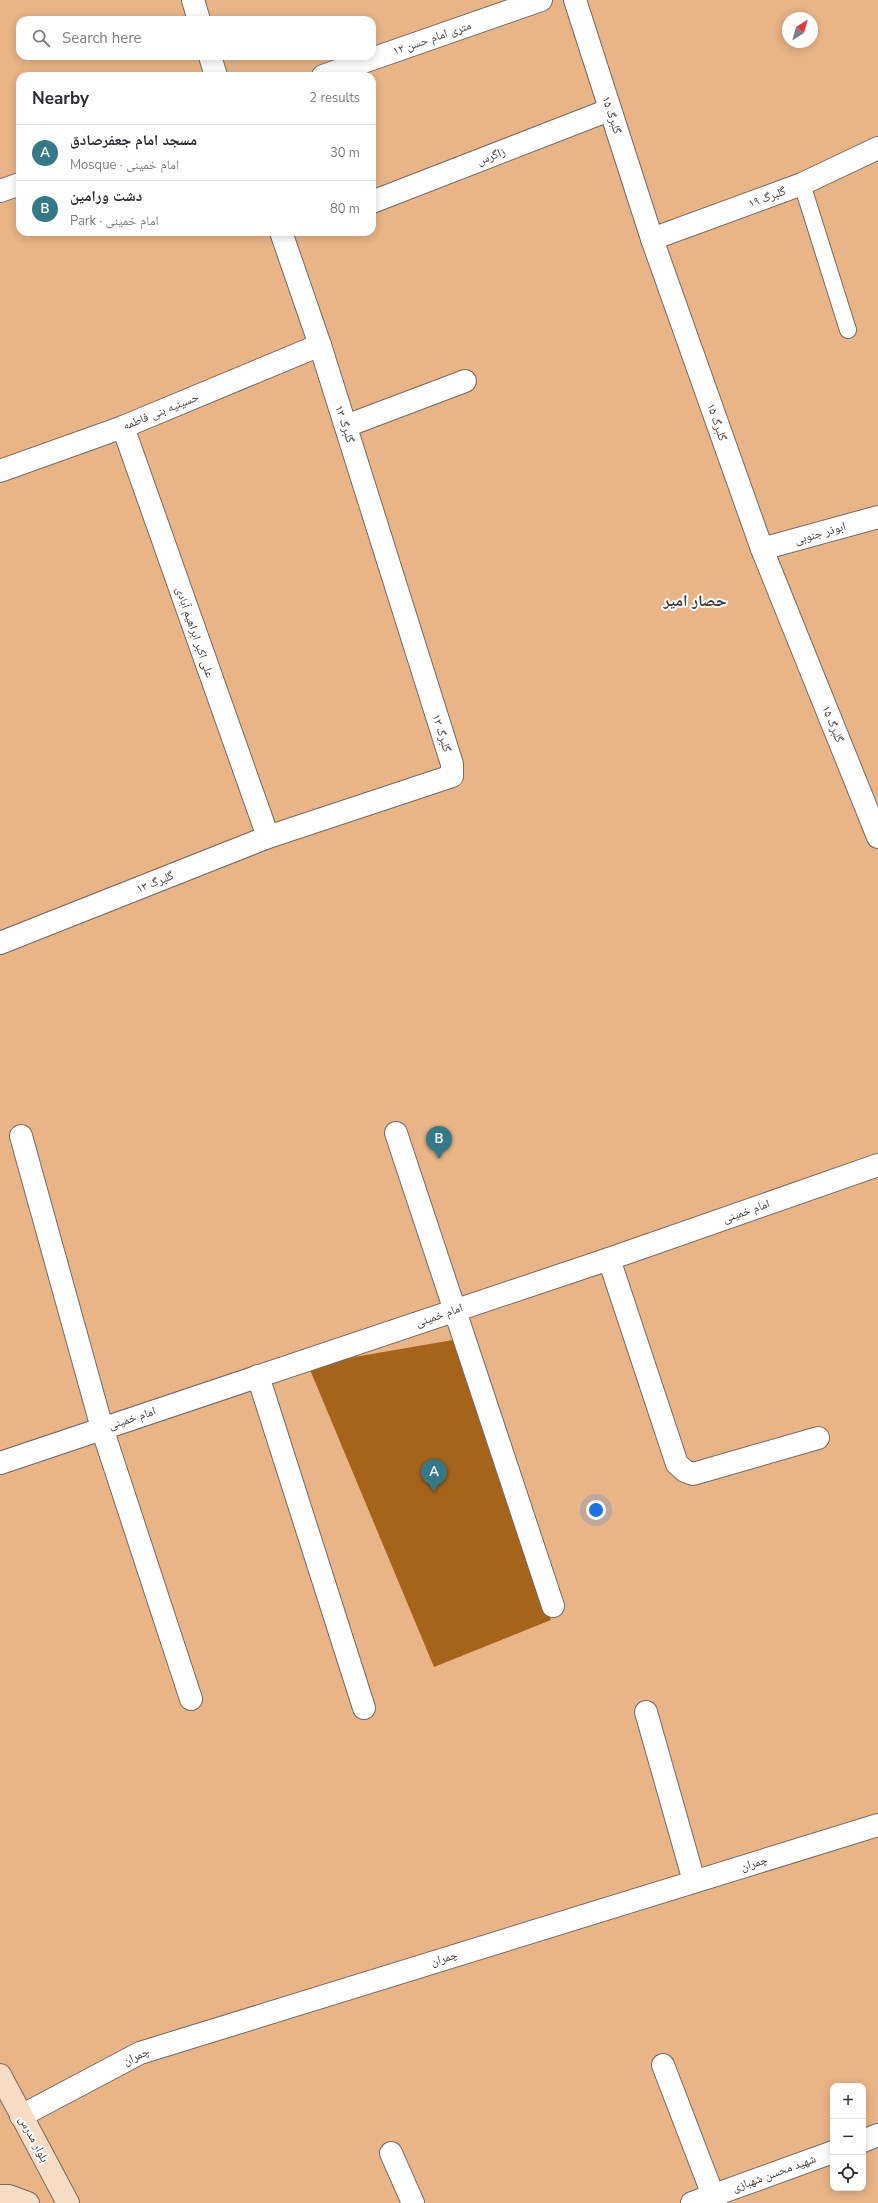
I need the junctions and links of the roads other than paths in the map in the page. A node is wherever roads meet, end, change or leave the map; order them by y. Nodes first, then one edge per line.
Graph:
1 (193, 0) edge
2 (541, 0) edge
3 (575, 0) edge
4 (198, 16) edge
5 (376, 58) edge
6 (211, 60) edge
7 (369, 60) edge
8 (215, 72) edge
9 (334, 72) edge
10 (610, 110) junction
11 (878, 148) edge
12 (802, 184) junction
13 (16, 185) edge
14 (0, 191) edge
15 (376, 200) edge
16 (287, 236) edge
17 (652, 239) junction
18 (848, 330) dead end
19 (320, 345) junction
20 (465, 381) dead end
21 (346, 426) junction
22 (123, 427) junction
23 (0, 471) edge
24 (878, 517) edge
25 (762, 549) junction
26 (268, 837) junction
27 (878, 837) edge
28 (0, 943) edge
29 (396, 1134) dead end
30 (21, 1136) dead end
31 (878, 1165) edge
32 (609, 1259) junction
33 (453, 1310) junction
34 (258, 1376) junction
35 (102, 1428) junction
36 (818, 1438) dead end
37 (0, 1463) edge
38 (553, 1606) dead end
39 (191, 1699) dead end
40 (364, 1708) dead end
41 (646, 1712) dead end
42 (878, 1825) edge
43 (694, 1881) junction
44 (663, 2065) dead end
45 (0, 2075) edge
46 (21, 2116) junction
47 (878, 2135) edge
48 (866, 2140) edge
49 (391, 2153) dead end
50 (830, 2153) edge
51 (0, 2196) edge
52 (715, 2199) edge
53 (28, 2203) edge
54 (68, 2203) edge
55 (413, 2203) edge
56 (692, 2203) edge

1 - 4 street
2 - 5 street, ۱۲ متری امام حسن
3 - 10 street, گلبرگ ۱۵
6 - 8 street
7 - 9 street, ۱۲ متری امام حسن
10 - 15 street, زاگرس
10 - 17 street, گلبرگ ۱۵
11 - 12 street, گلبرگ ۱۹
12 - 17 street, گلبرگ ۱۹
12 - 18 lane
13 - 14 street
16 - 19 street, گلبرگ ۱۳
17 - 25 street, گلبرگ ۱۵
19 - 21 street, گلبرگ ۱۳
19 - 22 street, حسینیه بنی فاطمه
20 - 21 street
21 - 26 street, گلبرگ ۱۳
22 - 23 street, حسینیه بنی فاطمه
22 - 26 street, علی اکبر ابراهیم آبادی
24 - 25 street, ابوذر جنوبی
25 - 27 street, گلبرگ ۱۵
26 - 28 street, گلبرگ ۱۳
29 - 33 street
30 - 35 street
31 - 32 street, امام خمینی
32 - 33 street, امام خمینی
32 - 36 street
33 - 34 street, امام خمینی
33 - 38 street
34 - 35 street, امام خمینی
34 - 40 street
35 - 37 street, امام خمینی
35 - 39 street
41 - 43 street
42 - 43 street, چمران
43 - 46 street, چمران
44 - 52 street
45 - 46 main road, بلوار مدرس
46 - 54 main road, بلوار مدرس
47 - 48 street
49 - 55 street
50 - 52 street, شهید محسن شهبازی
51 - 53 main road
52 - 56 street, شهید محسن شهبازی

